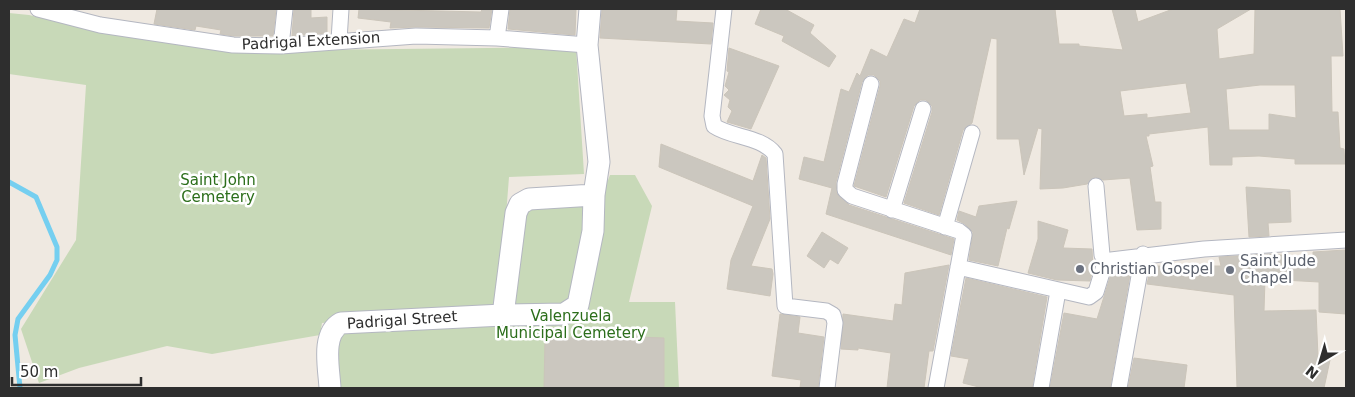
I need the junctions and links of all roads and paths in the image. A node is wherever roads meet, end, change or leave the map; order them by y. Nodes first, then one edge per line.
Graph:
1 (38, 9) edge
2 (285, 9) edge
3 (341, 9) edge
4 (501, 9) edge
5 (590, 9) edge
6 (724, 9) edge
7 (496, 38) junction
8 (339, 40) junction
9 (587, 45) junction
10 (280, 46) junction
11 (871, 84) dead end
12 (923, 109) dead end
13 (972, 133) dead end
14 (1096, 186) dead end
15 (594, 195) junction
16 (892, 210) junction
17 (945, 227) junction
18 (1346, 240) edge
19 (1142, 254) junction
20 (1107, 262) junction
21 (958, 267) junction
22 (1058, 291) junction
23 (503, 315) junction
24 (330, 388) edge
25 (826, 388) edge
26 (936, 388) edge
27 (1041, 388) edge
28 (1119, 388) edge

1 - 10 street, Padrigal Extension
2 - 10 street
3 - 8 street
4 - 7 street
5 - 9 street, Padrigal Street
6 - 25 street
7 - 8 street, Padrigal Extension
7 - 9 street, Padrigal Extension
8 - 10 street, Padrigal Extension
9 - 15 street, Padrigal Street
11 - 16 street
12 - 16 street
13 - 17 street
14 - 20 street
15 - 23 street
15 - 23 street, Padrigal Street
16 - 17 street
17 - 21 street
18 - 19 street
19 - 20 street
19 - 28 street
20 - 22 street
21 - 22 street
21 - 26 street
22 - 27 street
23 - 24 street, Padrigal Street

